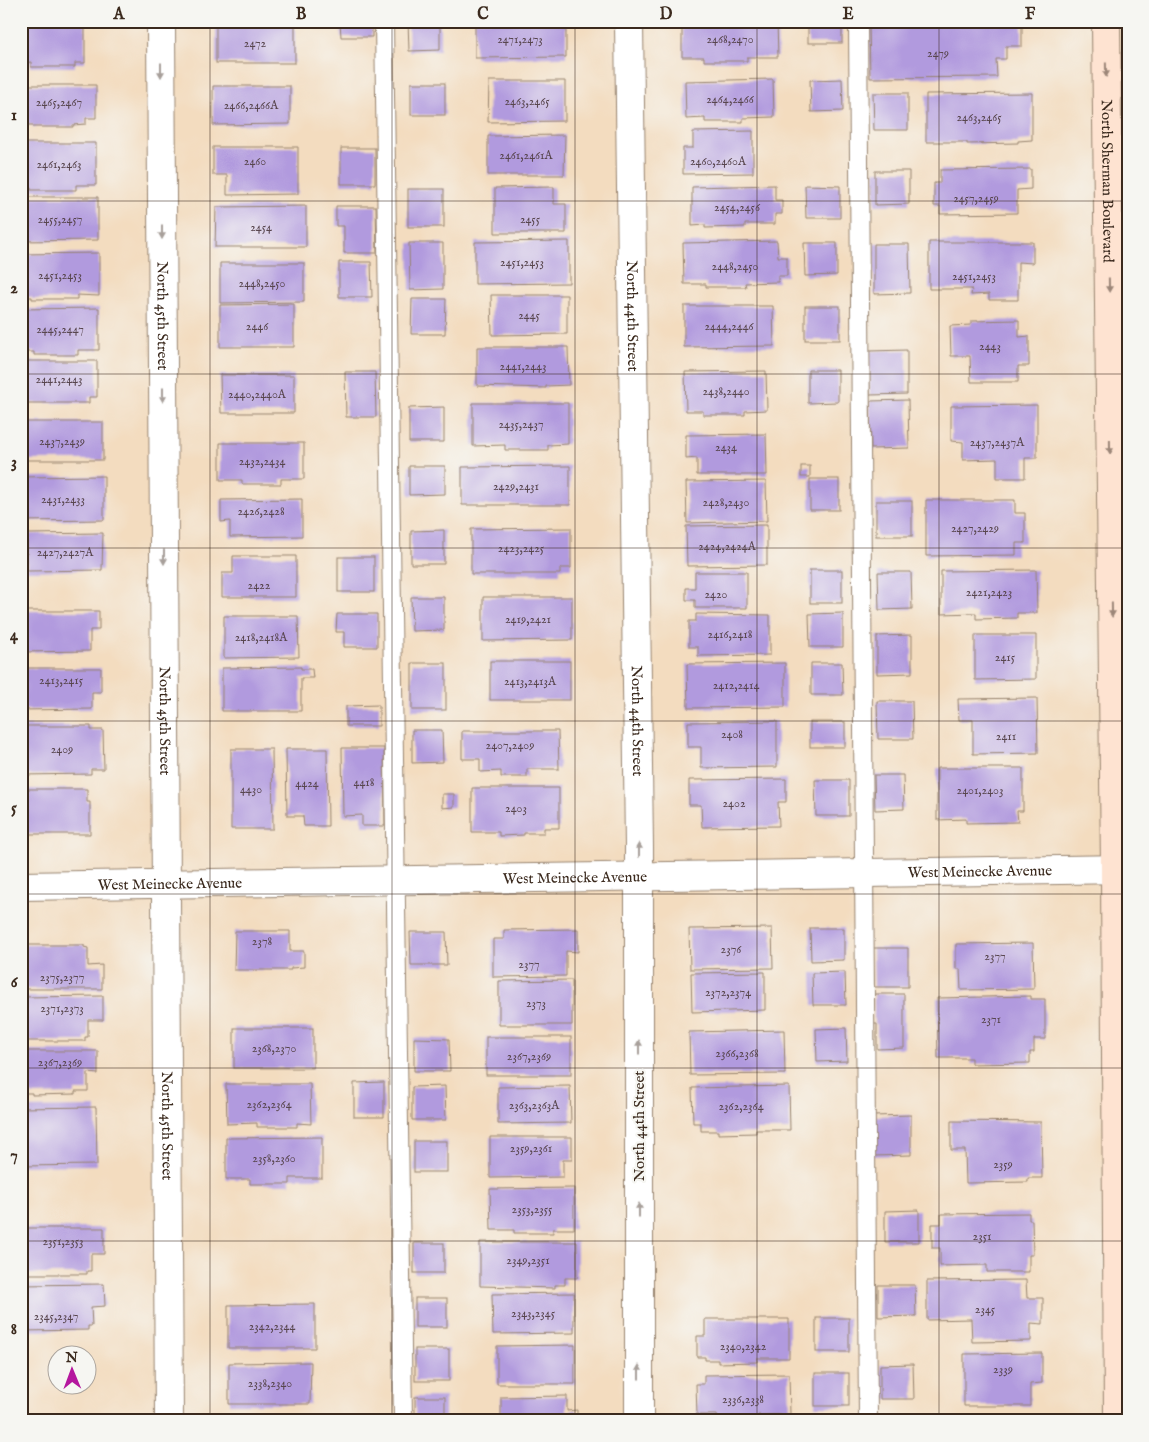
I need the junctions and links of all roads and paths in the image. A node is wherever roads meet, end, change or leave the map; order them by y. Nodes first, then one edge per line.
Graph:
1 (161, 21) edge
2 (384, 21) edge
3 (629, 21) edge
4 (858, 21) edge
5 (1106, 21) edge
6 (1121, 870) edge
7 (863, 874) junction
8 (639, 877) junction
9 (396, 880) junction
10 (165, 884) junction
11 (21, 886) edge
12 (169, 1421) edge
13 (404, 1421) edge
14 (639, 1421) edge
15 (868, 1421) edge
16 (1118, 1421) edge

1 -> 10 street, North 45th Street
2 - 9 lane
8 -> 3 street, North 44th Street
4 - 7 lane
5 -> 6 main road, North Sherman Boulevard
6 - 7 street, West Meinecke Avenue
6 - 16 main road, North Sherman Boulevard
7 - 8 street, West Meinecke Avenue
7 - 15 lane
8 - 9 street, West Meinecke Avenue
14 -> 8 street, North 44th Street
9 - 10 street, West Meinecke Avenue
9 - 13 lane
10 - 11 street, West Meinecke Avenue
10 - 12 street, North 45th Street

